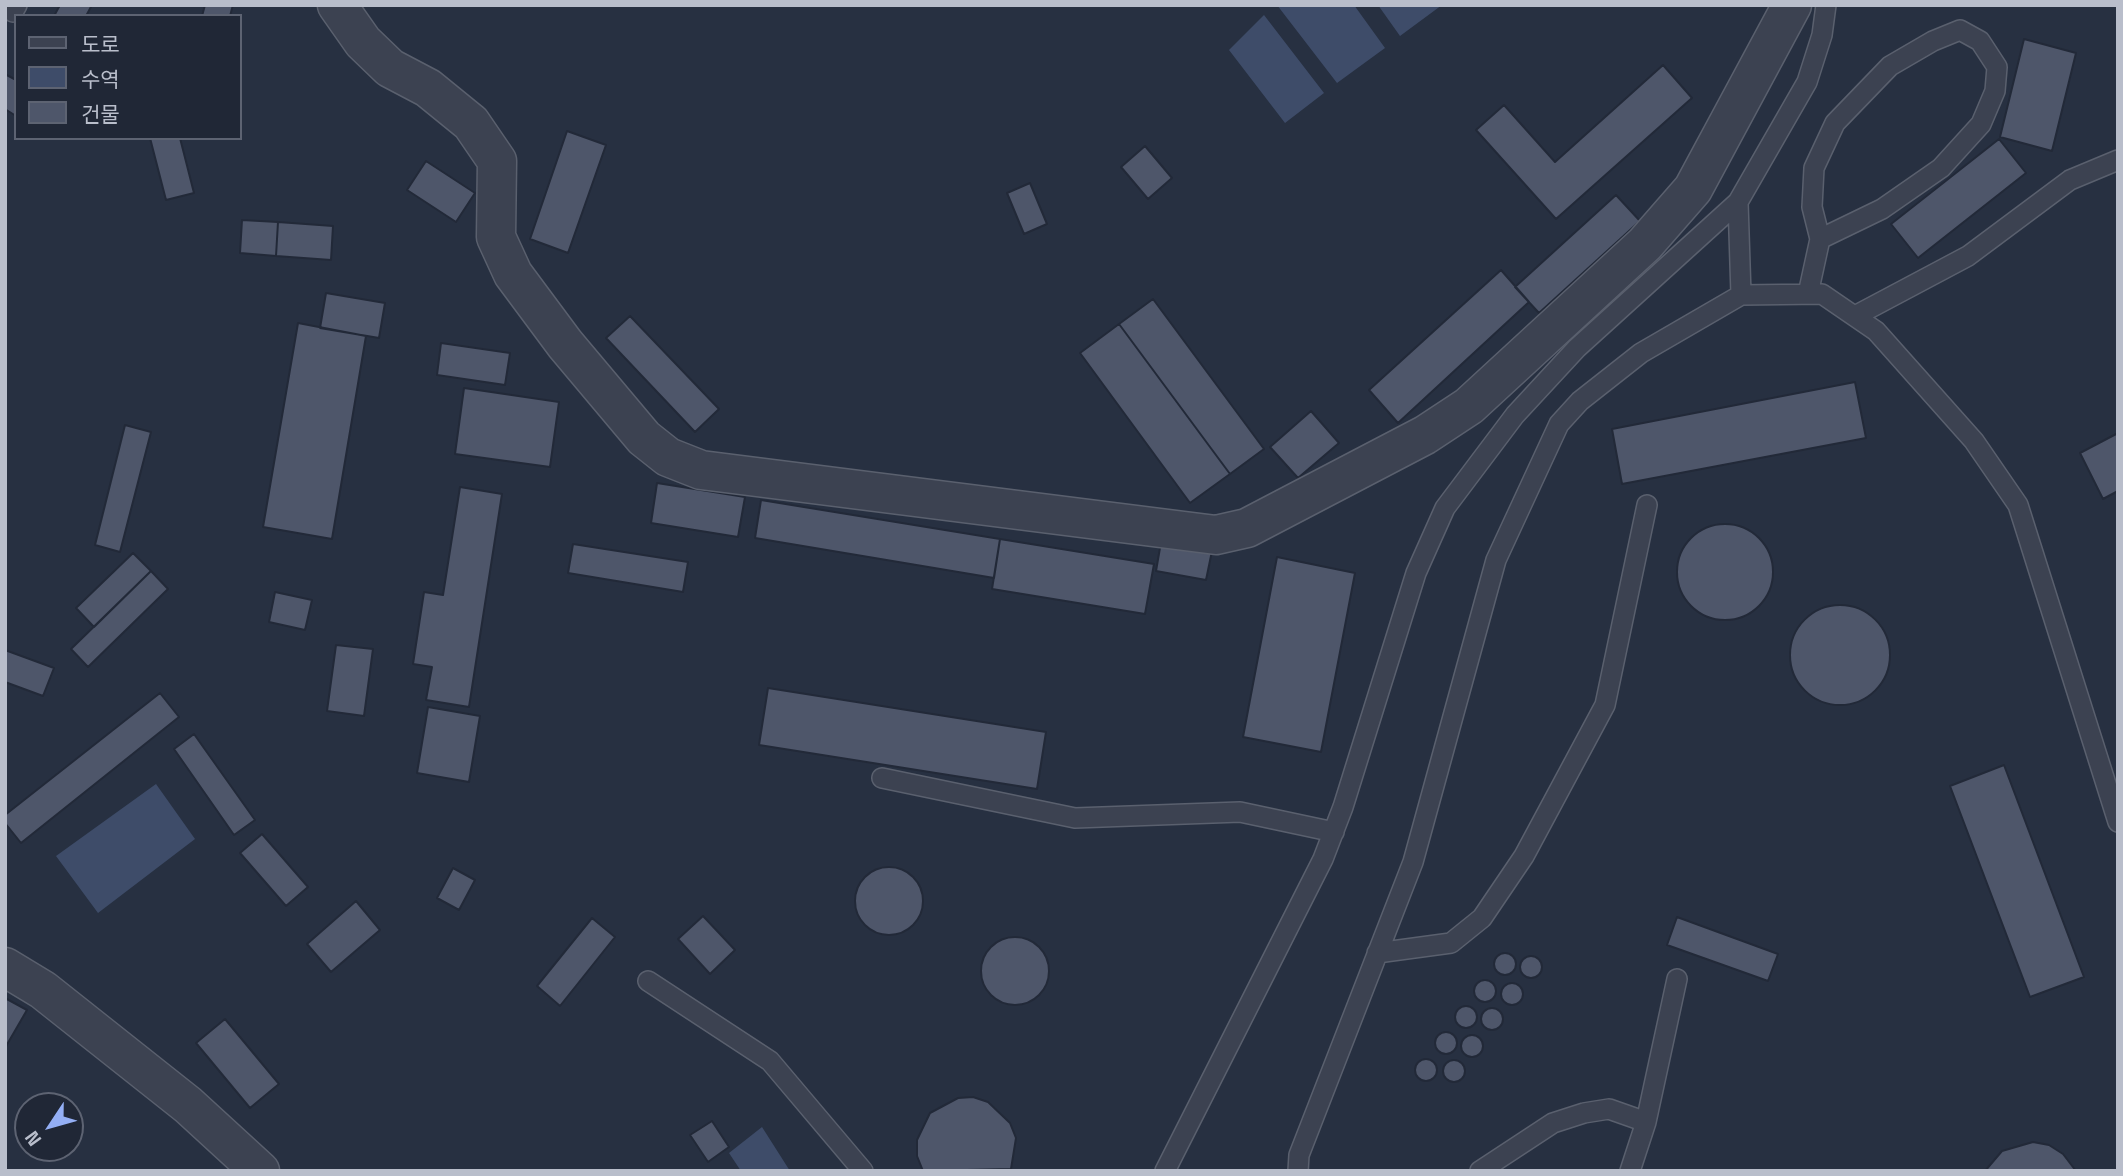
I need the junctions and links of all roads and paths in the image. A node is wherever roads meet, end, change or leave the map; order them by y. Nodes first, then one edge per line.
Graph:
1 (337, 5) edge
2 (1792, 5) edge
3 (1826, 5) edge
4 (2118, 160) edge
5 (1738, 202) junction
6 (1820, 239) junction
7 (1808, 294) junction
8 (1741, 295) junction
9 (1855, 316) junction
10 (1647, 505) dead end
11 (882, 778) dead end
12 (2118, 822) edge
13 (1334, 832) junction
14 (1377, 953) junction
15 (5, 967) edge
16 (1677, 979) dead end
17 (648, 981) dead end
18 (1646, 1122) junction
19 (260, 1171) edge
20 (863, 1171) edge
21 (1165, 1171) edge
22 (1298, 1171) edge
23 (1480, 1171) edge
24 (1630, 1171) edge

1 - 2 street
3 - 5 lane
4 - 9 lane
5 - 8 lane
5 - 13 lane
6 - 6 lane
6 - 7 lane
7 - 8 lane
7 - 9 lane
8 - 14 lane
9 - 12 lane
10 - 14 lane
11 - 13 lane
13 - 21 lane
14 - 22 lane
15 - 19 street
16 - 18 lane
17 - 20 lane
18 - 23 lane
18 - 24 lane

